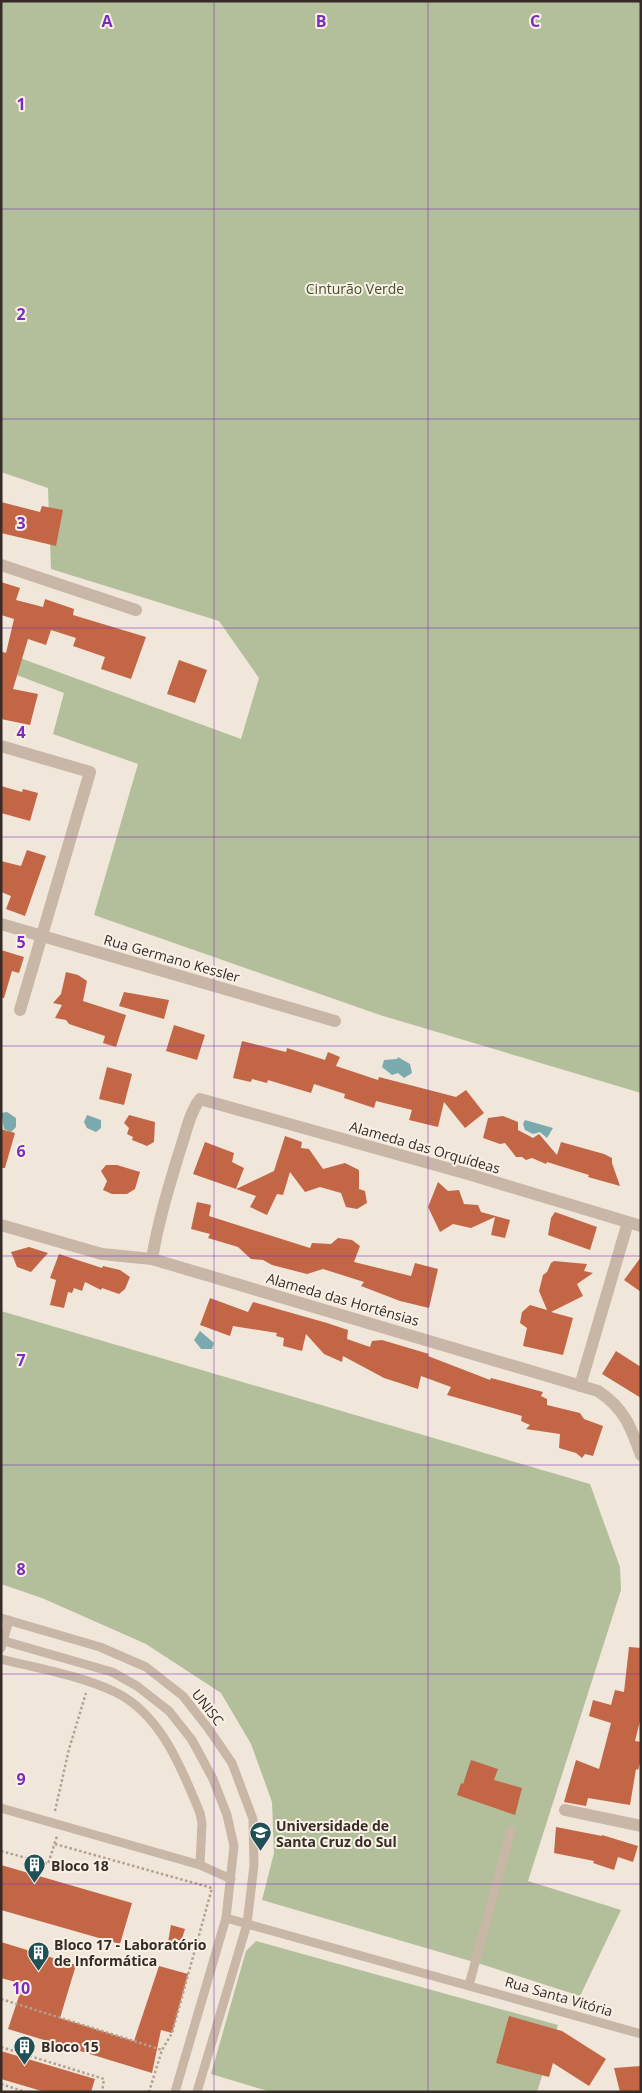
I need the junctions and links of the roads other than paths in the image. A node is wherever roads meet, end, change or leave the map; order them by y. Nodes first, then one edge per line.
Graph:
1 (1, 565) edge
2 (136, 610) dead end
3 (1, 746) edge
4 (1, 924) edge
5 (41, 936) junction
6 (20, 1010) dead end
7 (334, 1021) dead end
8 (628, 1222) junction
9 (1, 1225) edge
10 (641, 1226) edge
11 (152, 1259) junction
12 (580, 1386) junction
13 (641, 1455) edge
14 (5, 1619) edge
15 (2, 1643) edge
16 (1, 1659) edge
17 (1, 1808) edge
18 (565, 1810) dead end
19 (641, 1826) edge
20 (511, 1830) dead end
21 (200, 1865) junction
22 (232, 1880) junction
23 (226, 1918) junction
24 (247, 1924) junction
25 (469, 1985) junction
26 (641, 2034) edge
27 (175, 2092) edge
28 (197, 2092) edge

1 - 2 street
3 - 5 street
4 - 5 street, Rua Germano Kessler
5 - 6 street
5 - 7 street, Rua Germano Kessler
8 - 10 street, Alameda das Orquídeas
8 - 11 street, Alameda das Orquídeas
8 - 12 street
9 - 11 street, Alameda das Hortênsias
11 - 12 street, Alameda das Hortênsias
12 - 13 street, Alameda das Hortênsias
14 - 15 lane
14 - 24 lane, UNISC
15 - 22 lane
16 - 21 lane
17 - 21 lane
18 - 19 street
20 - 25 lane
21 - 22 lane
22 - 23 lane
23 - 24 lane
23 - 27 lane
24 - 25 lane
24 - 28 lane, UNISC
25 - 26 lane, Rua Santa Vitória

